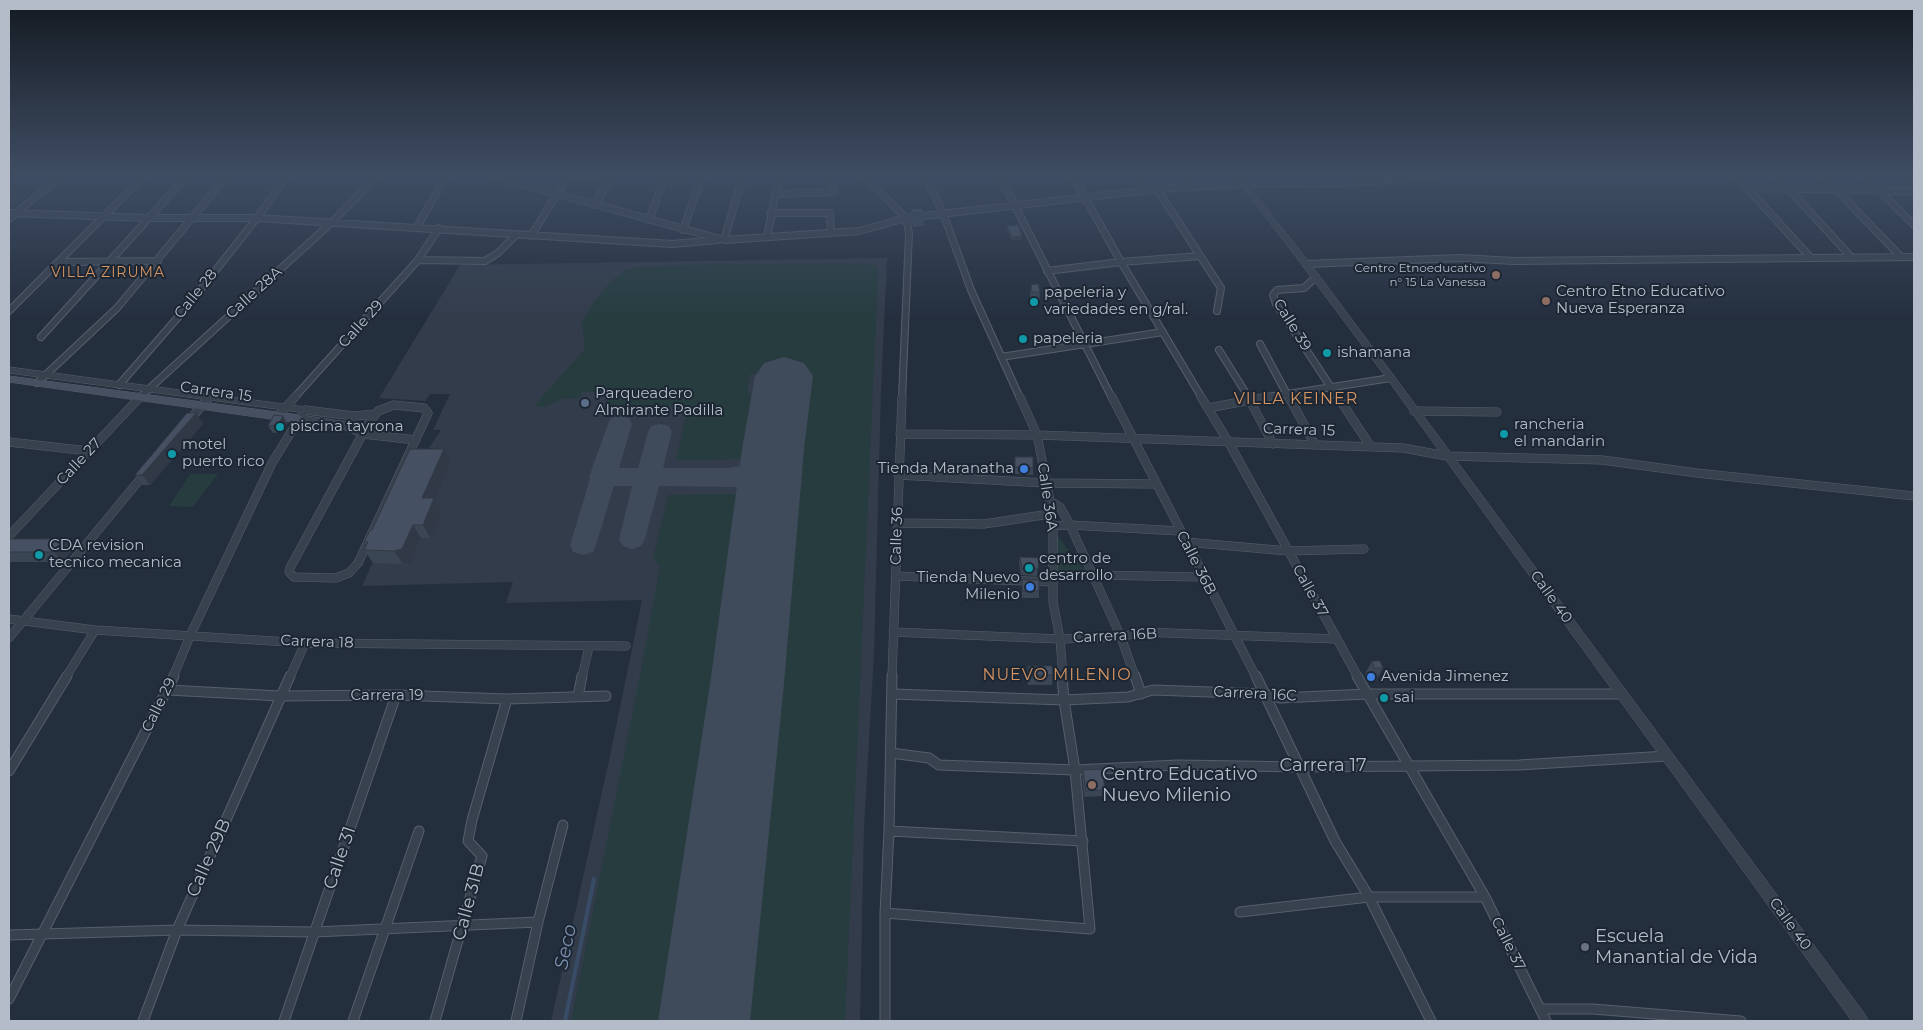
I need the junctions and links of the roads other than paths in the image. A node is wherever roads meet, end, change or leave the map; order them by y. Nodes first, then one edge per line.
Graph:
1 (95, 224) edge
2 (144, 224) edge
3 (189, 224) edge
4 (252, 224) edge
5 (330, 224) edge
6 (354, 224) edge
7 (419, 224) edge
8 (538, 224) edge
9 (663, 224) edge
10 (685, 224) edge
11 (729, 224) edge
12 (769, 224) edge
13 (831, 224) edge
14 (886, 224) edge
15 (907, 224) edge
16 (947, 224) edge
17 (1025, 224) edge
18 (1100, 224) edge
19 (1179, 224) edge
20 (1275, 224) edge
21 (1779, 224) edge
22 (1821, 224) edge
23 (1869, 224) edge
24 (417, 227) junction
25 (439, 228) junction
26 (683, 230) junction
27 (832, 233) junction
28 (516, 235) junction
29 (530, 236) junction
30 (767, 237) junction
31 (724, 240) junction
32 (1200, 256) junction
33 (1901, 257) junction
34 (1914, 257) edge
35 (1811, 258) junction
36 (1852, 258) junction
37 (418, 260) junction
38 (112, 261) junction
39 (158, 261) junction
40 (58, 262) junction
41 (1121, 262) junction
42 (1306, 264) junction
43 (1047, 271) junction
44 (1316, 277) junction
45 (9, 311) edge
46 (1217, 311) dead end
47 (1163, 332) junction
48 (41, 337) dead end
49 (1084, 343) junction
50 (1260, 344) dead end
51 (1219, 350) dead end
52 (1001, 357) junction
53 (46, 375) junction
54 (10, 378) edge
55 (1391, 378) junction
56 (36, 383) junction
57 (119, 385) junction
58 (1332, 386) junction
59 (150, 389) junction
60 (1287, 393) junction
61 (140, 397) junction
62 (209, 397) junction
63 (1250, 400) junction
64 (201, 406) junction
65 (287, 407) junction
66 (1208, 408) junction
67 (306, 410) junction
68 (1414, 411) junction
69 (1497, 412) dead end
70 (375, 414) junction
71 (278, 416) junction
72 (299, 419) junction
73 (183, 428) edge
74 (363, 434) junction
75 (900, 434) junction
76 (1037, 435) junction
77 (416, 440) junction
78 (1134, 440) junction
79 (9, 442) edge
80 (1229, 443) junction
81 (1273, 444) junction
82 (1315, 445) junction
83 (1371, 447) junction
84 (89, 450) junction
85 (1447, 456) junction
86 (152, 465) edge
87 (898, 475) junction
88 (1046, 483) junction
89 (1155, 484) junction
90 (1914, 496) edge
91 (1050, 501) junction
92 (1050, 514) junction
93 (898, 523) junction
94 (1070, 525) junction
95 (1053, 526) junction
96 (1180, 531) junction
97 (9, 536) edge
98 (1186, 542) junction
99 (1288, 550) junction
100 (1364, 550) dead end
101 (1093, 575) junction
102 (895, 576) junction
103 (1202, 577) junction
104 (1053, 582) junction
105 (9, 619) edge
106 (24, 621) junction
107 (95, 630) junction
108 (893, 632) junction
109 (190, 636) junction
110 (1233, 636) junction
111 (1121, 637) junction
112 (9, 638) edge
113 (1060, 639) junction
114 (1337, 639) junction
115 (305, 643) junction
116 (589, 646) junction
117 (626, 646) dead end
118 (168, 690) junction
119 (892, 694) junction
120 (1141, 694) junction
121 (1265, 694) junction
122 (1367, 694) junction
123 (1620, 694) junction
124 (396, 695) junction
125 (280, 696) junction
126 (578, 696) junction
127 (606, 696) dead end
128 (507, 699) junction
129 (1064, 700) junction
130 (891, 753) junction
131 (1667, 756) junction
132 (1410, 766) junction
133 (1301, 767) junction
134 (1076, 770) junction
135 (9, 771) edge
136 (563, 825) dead end
137 (420, 831) dead end
138 (889, 831) junction
139 (1082, 841) junction
140 (1369, 897) junction
141 (1485, 897) junction
142 (1240, 912) dead end
143 (884, 913) junction
144 (538, 922) junction
145 (463, 924) junction
146 (386, 927) junction
147 (177, 930) junction
148 (314, 932) junction
149 (43, 934) junction
150 (9, 935) edge
151 (9, 999) edge
152 (1541, 1009) junction
153 (143, 1021) edge
154 (284, 1021) edge
155 (353, 1021) edge
156 (435, 1021) edge
157 (516, 1021) edge
158 (885, 1021) edge
159 (1431, 1021) edge
160 (1546, 1021) edge
161 (1741, 1021) edge
162 (1861, 1021) edge

1 - 40 street
2 - 38 street
3 - 39 street
4 - 57 street, Calle 28
5 - 59 street, Calle 28A
6 - 24 street
7 - 24 street
8 - 29 street
9 - 26 street
10 - 26 street
11 - 31 street
12 - 30 street
13 - 27 street
14 - 27 street
15 - 75 street, Calle 36
16 - 52 street, Calle 36A
17 - 43 street, Calle 36B
18 - 41 street, Calle 37
19 - 32 street
20 - 42 street, Calle 40
21 - 35 street
22 - 36 street
23 - 33 street
24 - 25 street
25 - 28 street
25 - 37 street, Calle 29
26 - 31 street
27 - 30 street
28 - 29 street
28 - 37 street
29 - 31 street
30 - 31 street
32 - 41 street
32 - 46 street
33 - 34 street
33 - 36 street
35 - 36 street
35 - 42 street
37 - 65 street, Calle 29
38 - 39 street
38 - 40 street
38 - 48 street
39 - 53 street
40 - 45 street
41 - 43 street
41 - 47 street, Calle 37
42 - 44 street, Calle 40
43 - 49 street, Calle 36B
44 - 55 street, Calle 40
44 - 58 street, Calle 39
47 - 49 street
47 - 66 street, Calle 37
49 - 52 street
49 - 78 street, Calle 36B
50 - 60 street
51 - 63 street
52 - 76 street, Calle 36A
53 - 54 street, Carrera 15
53 - 56 street
53 - 57 street, Carrera 15
54 - 56 main road, Carrera 15
55 - 58 street
55 - 68 street, Calle 40
56 - 61 main road, Carrera 15
57 - 59 street, Carrera 15
58 - 60 street
58 - 83 street, Calle 39
59 - 61 street, Calle 27
59 - 62 street, Carrera 15
60 - 63 street
60 - 82 street
61 - 64 main road, Carrera 15
61 - 84 street, Calle 27
62 - 64 street
62 - 65 street, Carrera 15
63 - 66 street
63 - 81 street
64 - 71 main road, Carrera 15
64 - 73 street
65 - 67 street, Carrera 15
65 - 71 street, Calle 29
66 - 80 street, Calle 37
67 - 70 street, Carrera 15
67 - 72 street, Calle 29
68 - 69 street
68 - 85 street, Calle 40
70 - 74 street
70 - 77 street, Carrera 15
71 - 72 main road, Carrera 15
72 - 74 street, Carrera 15
72 - 109 street, Calle 29
74 - 77 street, Carrera 15
74 - 77 street
75 - 76 street, Carrera 15
75 - 87 street, Calle 36
76 - 78 street, Carrera 15
76 - 88 street, Calle 36A
78 - 80 street, Carrera 15
78 - 89 street, Calle 36B
79 - 84 street
80 - 81 street, Carrera 15
80 - 99 street, Calle 37
81 - 82 street, Carrera 15
82 - 83 street, Carrera 15
83 - 85 street, Carrera 15
84 - 97 street, Calle 27
85 - 90 street, Carrera 15
85 - 123 street, Calle 40
86 - 106 street
87 - 88 street
87 - 93 street, Calle 36
88 - 89 street
88 - 91 street, Calle 36A
89 - 96 street, Calle 36B
91 - 92 street, Calle 36A
91 - 94 street
92 - 93 street
92 - 95 street, Calle 36A
93 - 102 street, Calle 36
94 - 95 street
94 - 96 street
94 - 101 street
95 - 104 street, Calle 36A
96 - 98 street, Calle 36B
98 - 99 street
98 - 103 street, Calle 36B
99 - 100 street
99 - 114 street, Calle 37
101 - 103 street
101 - 111 street
102 - 104 street
102 - 108 street, Calle 36
103 - 110 street, Calle 36B
104 - 113 street, Calle 36A
105 - 106 street, Carrera 18
106 - 107 street, Carrera 18
106 - 112 street
107 - 109 street, Carrera 18
107 - 135 street
108 - 113 street, Carrera 16B
108 - 119 street, Calle 36
109 - 115 street, Carrera 18
109 - 118 street, Calle 29
110 - 111 street, Carrera 16B
110 - 114 street, Carrera 16B
110 - 121 street, Calle 36B
111 - 113 street, Carrera 16B
111 - 120 street
113 - 129 street, Calle 36A
114 - 122 street, Calle 37
115 - 116 street, Carrera 18
115 - 125 street, Calle 29B
116 - 117 street, Carrera 18
116 - 126 street
118 - 125 street, Carrera 19
118 - 149 street, Calle 29
119 - 129 street, Carrera 16C
119 - 130 street, Calle 36
120 - 121 street, Carrera 16C
120 - 129 street, Carrera 16C
121 - 122 street, Carrera 16C
121 - 133 street, Calle 36B
122 - 123 street, Carrera 16C
122 - 132 street, Calle 37
123 - 131 street, Calle 40
124 - 125 street, Carrera 19
124 - 128 street, Carrera 19
124 - 148 street, Calle 31
125 - 147 street, Calle 29B
126 - 127 street, Carrera 19
126 - 128 street, Carrera 19
128 - 145 street, Calle 31B
129 - 134 street, Calle 36A
130 - 134 street, Carrera 17
130 - 138 street, Calle 36
131 - 132 street, Carrera 17
131 - 162 street, Calle 40
132 - 133 street, Carrera 17
132 - 141 street, Calle 37
133 - 134 street, Carrera 17
133 - 140 street, Calle 36B
134 - 139 street, Calle 36A
136 - 144 street
137 - 146 street
138 - 139 street
138 - 143 street, Calle 36
139 - 143 street, Calle 36A
140 - 141 street
140 - 142 street
140 - 159 street, Calle 36B
141 - 152 street, Calle 37
143 - 158 street, Calle 36
144 - 145 street
144 - 157 street
145 - 146 street
145 - 156 street, Calle 31B
146 - 148 street
146 - 155 street
147 - 148 street
147 - 149 street
147 - 153 street, Calle 29B
148 - 154 street, Calle 31
149 - 150 street
149 - 151 street, Calle 29
152 - 160 street, Calle 37
152 - 161 street

